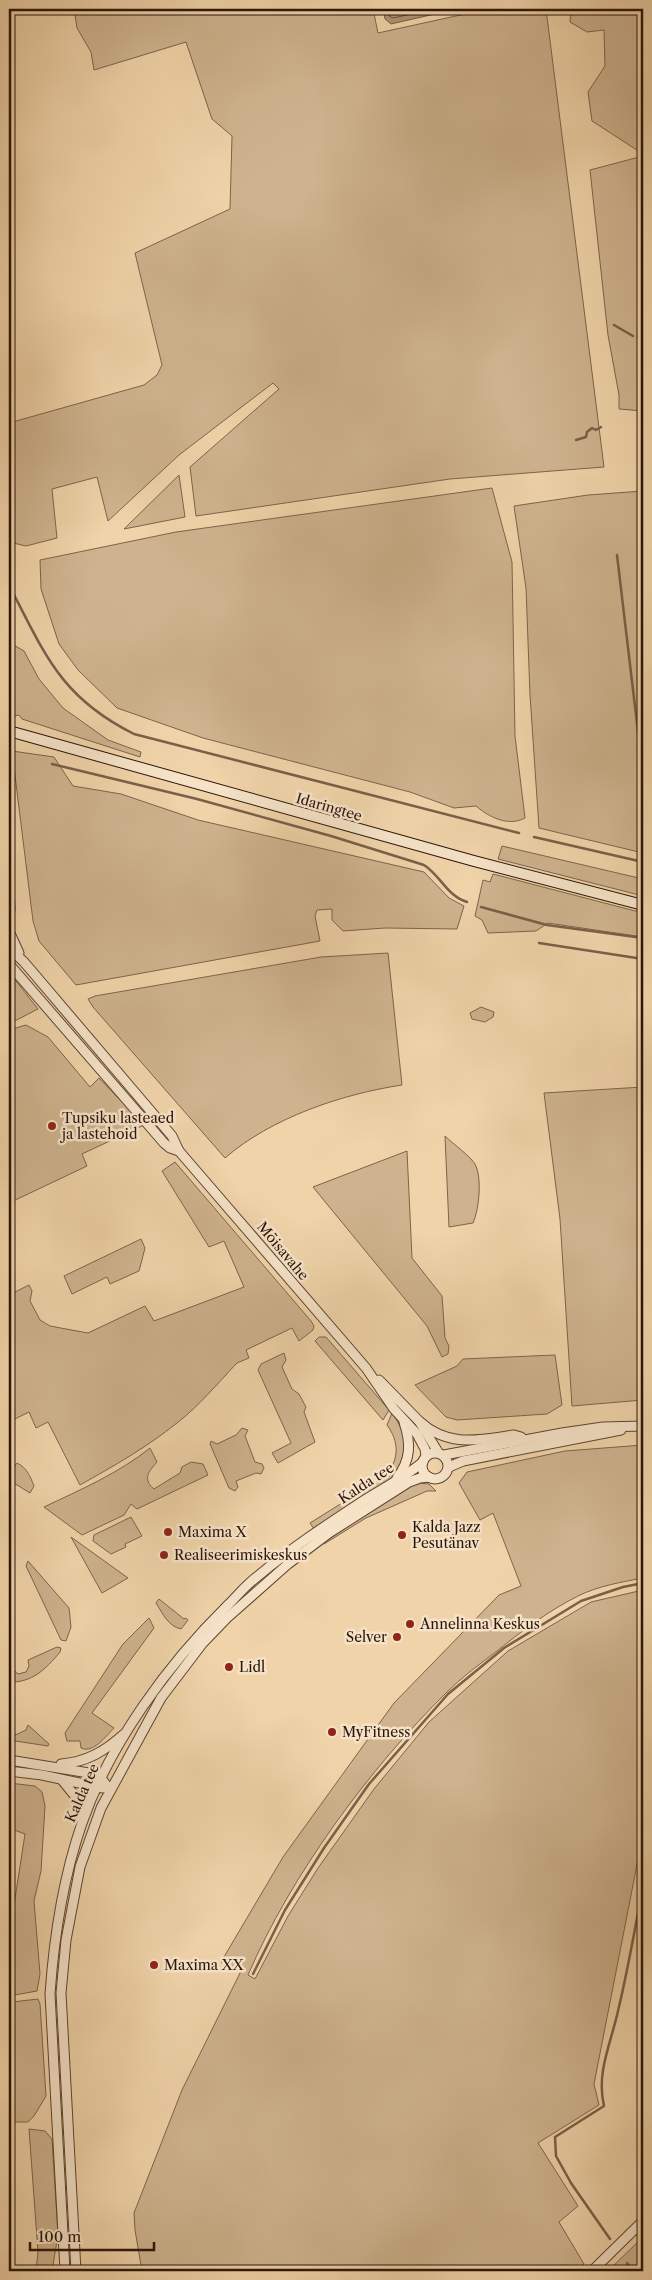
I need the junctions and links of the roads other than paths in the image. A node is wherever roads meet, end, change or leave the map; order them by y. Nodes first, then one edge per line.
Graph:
1 (12, 732) edge
2 (9, 886) edge
3 (643, 905) edge
4 (9, 916) edge
5 (9, 931) edge
6 (9, 948) edge
7 (24, 962) junction
8 (9, 964) edge
9 (179, 1151) junction
10 (366, 1368) junction
11 (404, 1420) junction
12 (418, 1422) junction
13 (643, 1426) edge
14 (630, 1427) junction
15 (526, 1438) junction
16 (441, 1454) junction
17 (424, 1459) junction
18 (449, 1467) junction
19 (429, 1477) junction
20 (395, 1481) junction
21 (130, 1728) junction
22 (9, 1760) edge
23 (35, 1764) junction
24 (9, 1766) edge
25 (50, 1766) junction
26 (9, 1771) edge
27 (62, 1780) junction
28 (100, 1782) junction
29 (110, 1790) junction
30 (82, 1822) junction
31 (643, 2221) edge
32 (65, 2271) edge
33 (76, 2271) edge
34 (592, 2271) edge

1 - 3 main road, Idaringtee
2 - 4 street
5 - 7 street
6 - 7 street, Mõisavahe
7 - 9 street, Mõisavahe
8 - 9 street, Mõisavahe
9 - 10 street, Mõisavahe
10 - 11 street, Mõisavahe
10 - 12 street, Mõisavahe
11 - 17 street, Mõisavahe
11 - 20 street
12 - 15 street
12 - 16 street, Mõisavahe
13 - 14 street
14 - 15 street
14 - 18 street
15 - 16 street
16 - 17 street
16 - 18 street
17 - 19 street
17 - 20 street, Kalda tee
18 - 19 street
19 - 29 street, Kalda tee
20 - 21 street, Kalda tee
21 - 25 street
21 - 28 street, Kalda tee
22 - 23 street
23 - 24 street
23 - 25 street
25 - 28 street
26 - 27 street
27 - 28 street
27 - 30 street
28 - 29 street
28 - 30 street, Kalda tee
29 - 33 street, Kalda tee
30 - 32 street, Kalda tee
31 - 34 street

